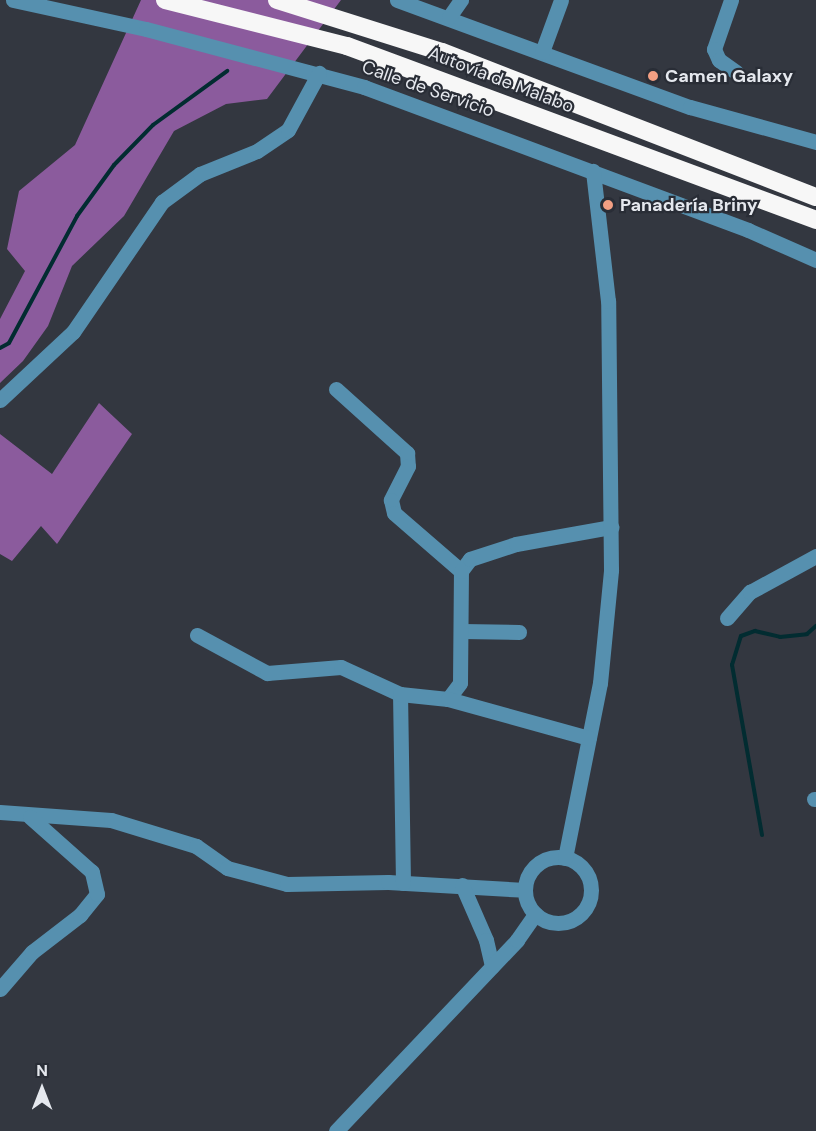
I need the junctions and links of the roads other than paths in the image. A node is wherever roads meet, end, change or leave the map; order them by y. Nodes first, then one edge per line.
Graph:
1 (13, 0) edge
2 (165, 0) edge
3 (277, 0) edge
4 (397, 0) edge
5 (461, 0) edge
6 (561, 0) edge
7 (731, 0) edge
8 (449, 17) junction
9 (542, 52) junction
10 (736, 72) dead end
11 (319, 73) junction
12 (816, 142) edge
13 (600, 173) junction
14 (816, 197) edge
15 (816, 220) edge
16 (816, 260) edge
17 (336, 389) dead end
18 (0, 400) edge
19 (611, 527) junction
20 (816, 556) edge
21 (461, 571) junction
22 (727, 618) dead end
23 (462, 631) junction
24 (519, 632) dead end
25 (197, 635) dead end
26 (400, 694) junction
27 (448, 699) junction
28 (589, 738) junction
29 (0, 812) edge
30 (30, 817) junction
31 (565, 858) junction
32 (403, 883) junction
33 (462, 885) junction
34 (525, 890) junction
35 (535, 914) junction
36 (492, 966) junction
37 (0, 989) edge
38 (336, 1131) edge

1 - 11 street, Calle de Servicio
2 - 15 highway, Autovía de Malabo
3 - 14 highway, Autovía de Malabo
4 - 8 street
5 - 8 street
6 - 9 street
7 - 10 street
8 - 9 street
9 - 12 street
11 - 13 street, Calle de Servicio
11 - 18 street
13 - 16 street, Calle de Servicio
13 - 19 street
17 - 21 street
19 - 21 street
19 - 28 street
20 - 22 street
21 - 23 street
23 - 24 street
23 - 27 street
25 - 26 street
26 - 27 street
26 - 32 street
27 - 28 street
28 - 31 street
29 - 30 street
30 - 32 street
30 - 37 street
31 - 34 street
31 - 35 street
32 - 33 street
33 - 34 street
33 - 36 street
34 - 35 street
35 - 36 street
36 - 38 street

